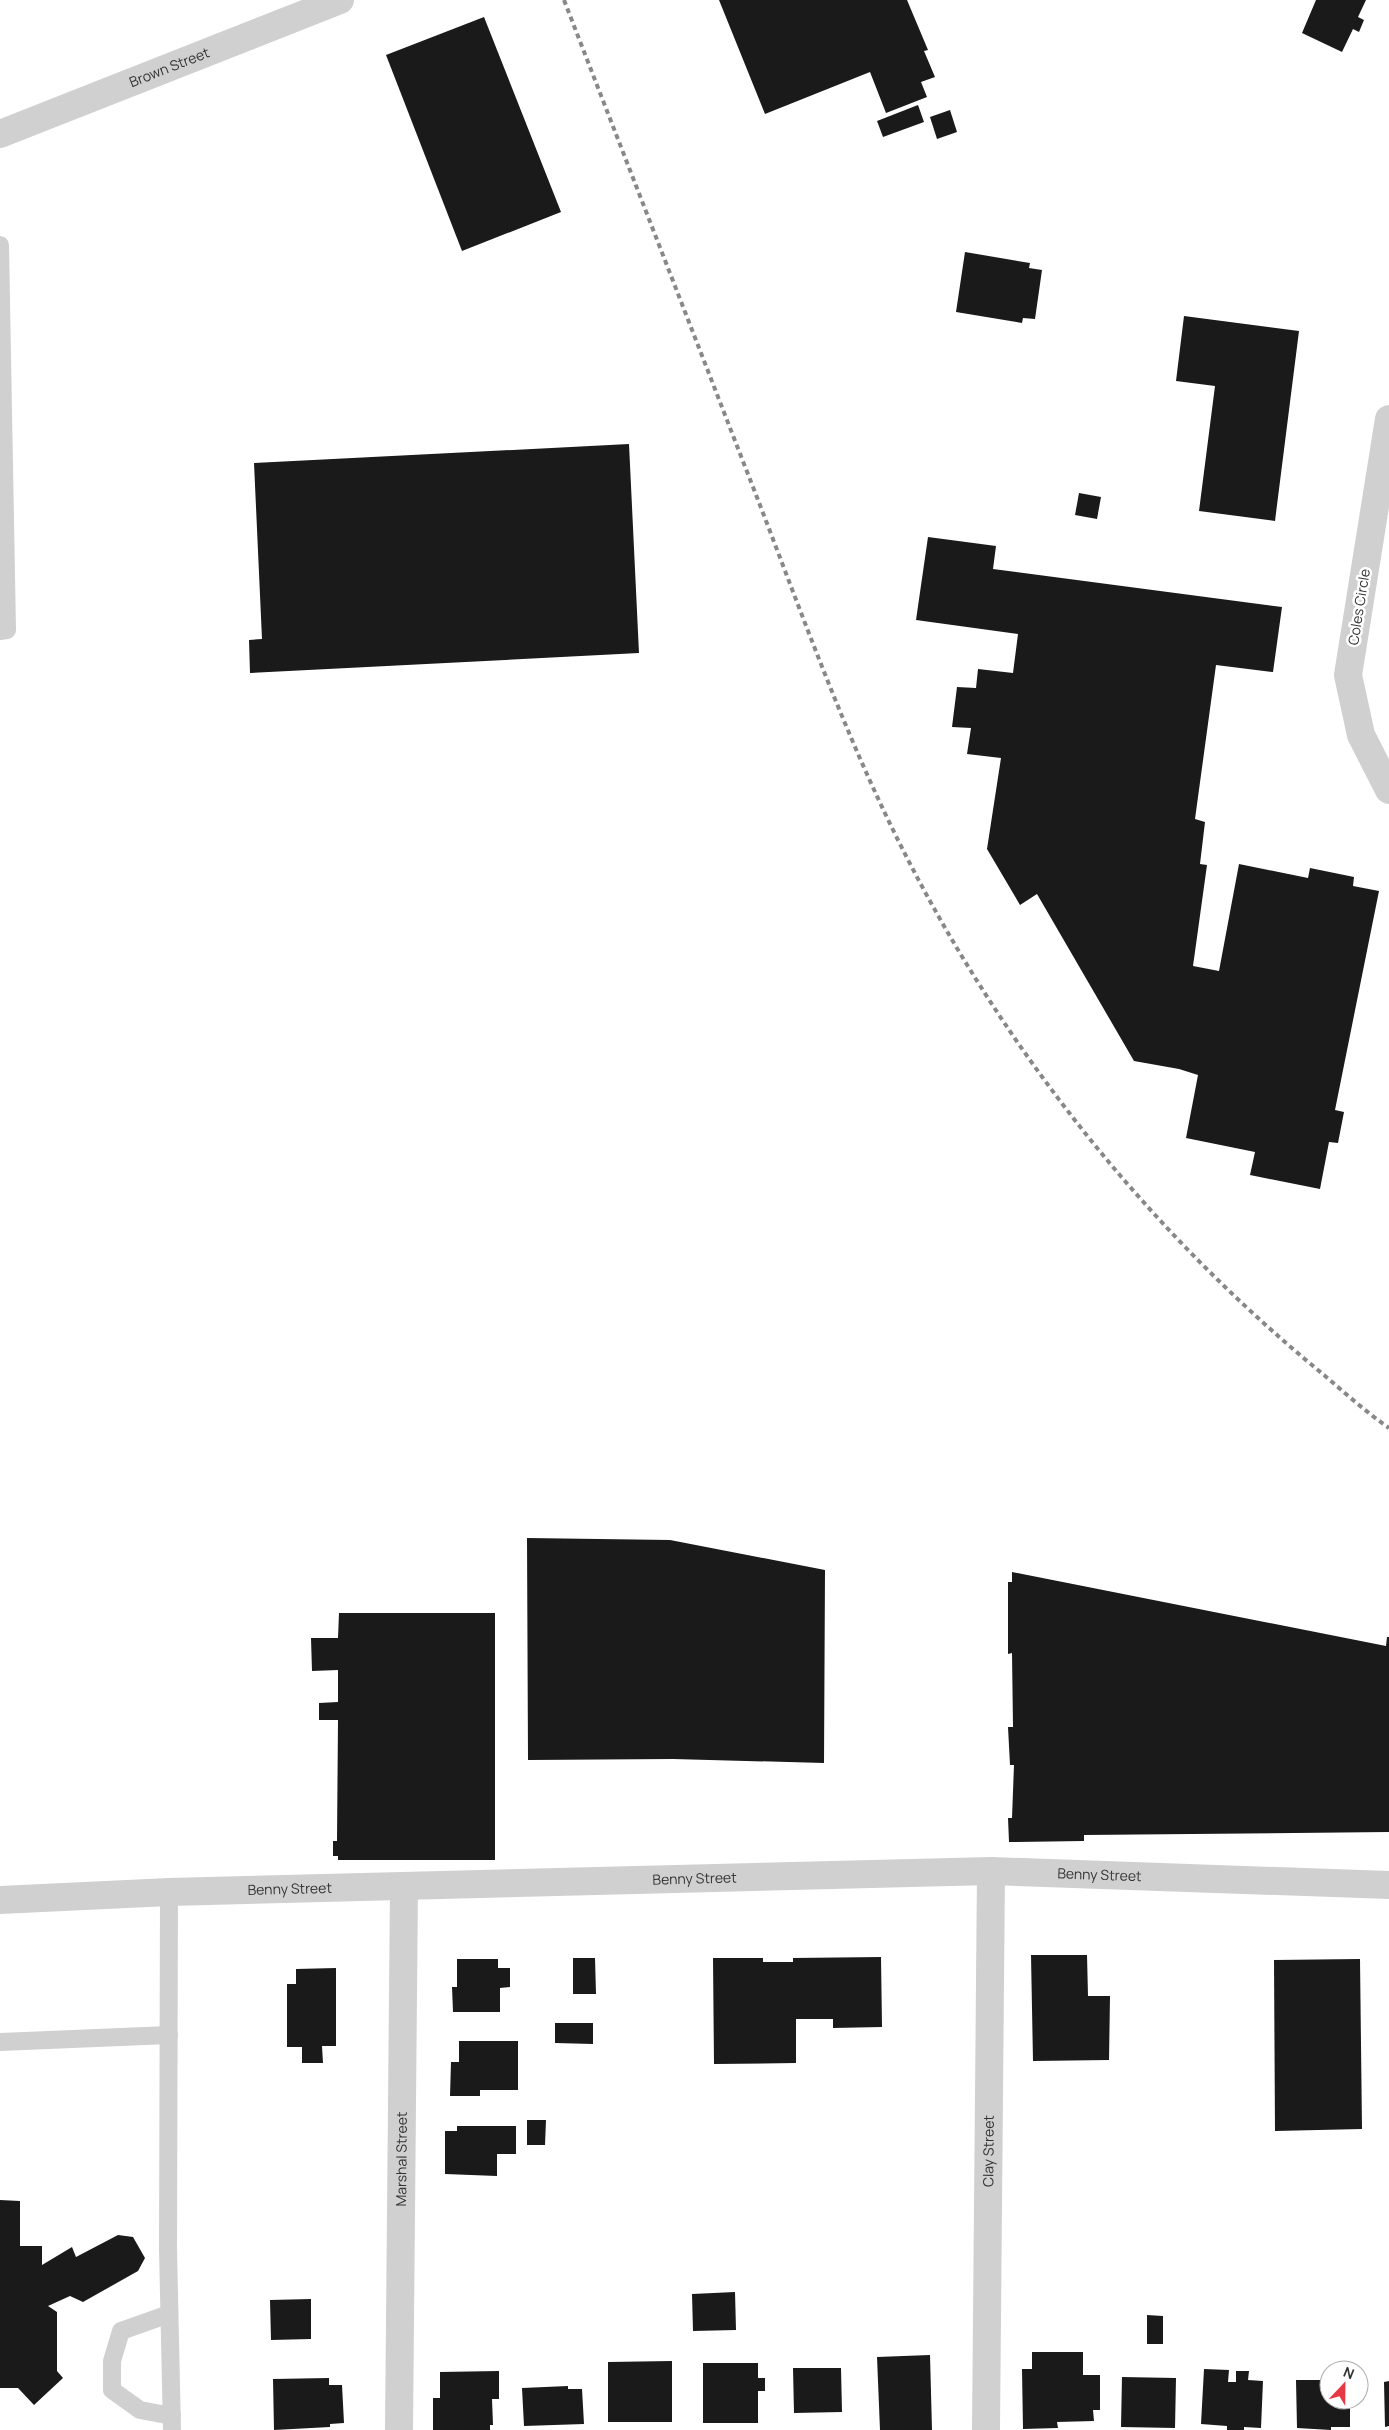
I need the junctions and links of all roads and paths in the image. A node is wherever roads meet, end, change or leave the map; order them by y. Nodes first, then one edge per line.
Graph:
1 (340, 0) edge
2 (0, 134) edge
3 (0, 245) edge
4 (1389, 419) edge
5 (0, 630) edge
6 (1389, 790) edge
7 (991, 1872) junction
8 (1389, 1885) edge
9 (404, 1886) junction
10 (169, 1892) junction
11 (0, 1900) edge
12 (169, 2035) junction
13 (0, 2042) edge
14 (169, 2314) junction
15 (172, 2423) edge
16 (399, 2430) edge
17 (986, 2430) edge

1 - 2 street, Brown Street
3 - 5 lane
4 - 6 street, Coles Circle
7 - 8 street, Benny Street
7 - 9 street, Benny Street
7 - 17 street, Clay Street
9 - 10 street, Benny Street
9 - 16 street, Marshal Street
10 - 11 street, Benny Street
10 - 12 lane
12 - 13 lane
12 - 14 lane
14 - 15 lane
14 - 15 lane

